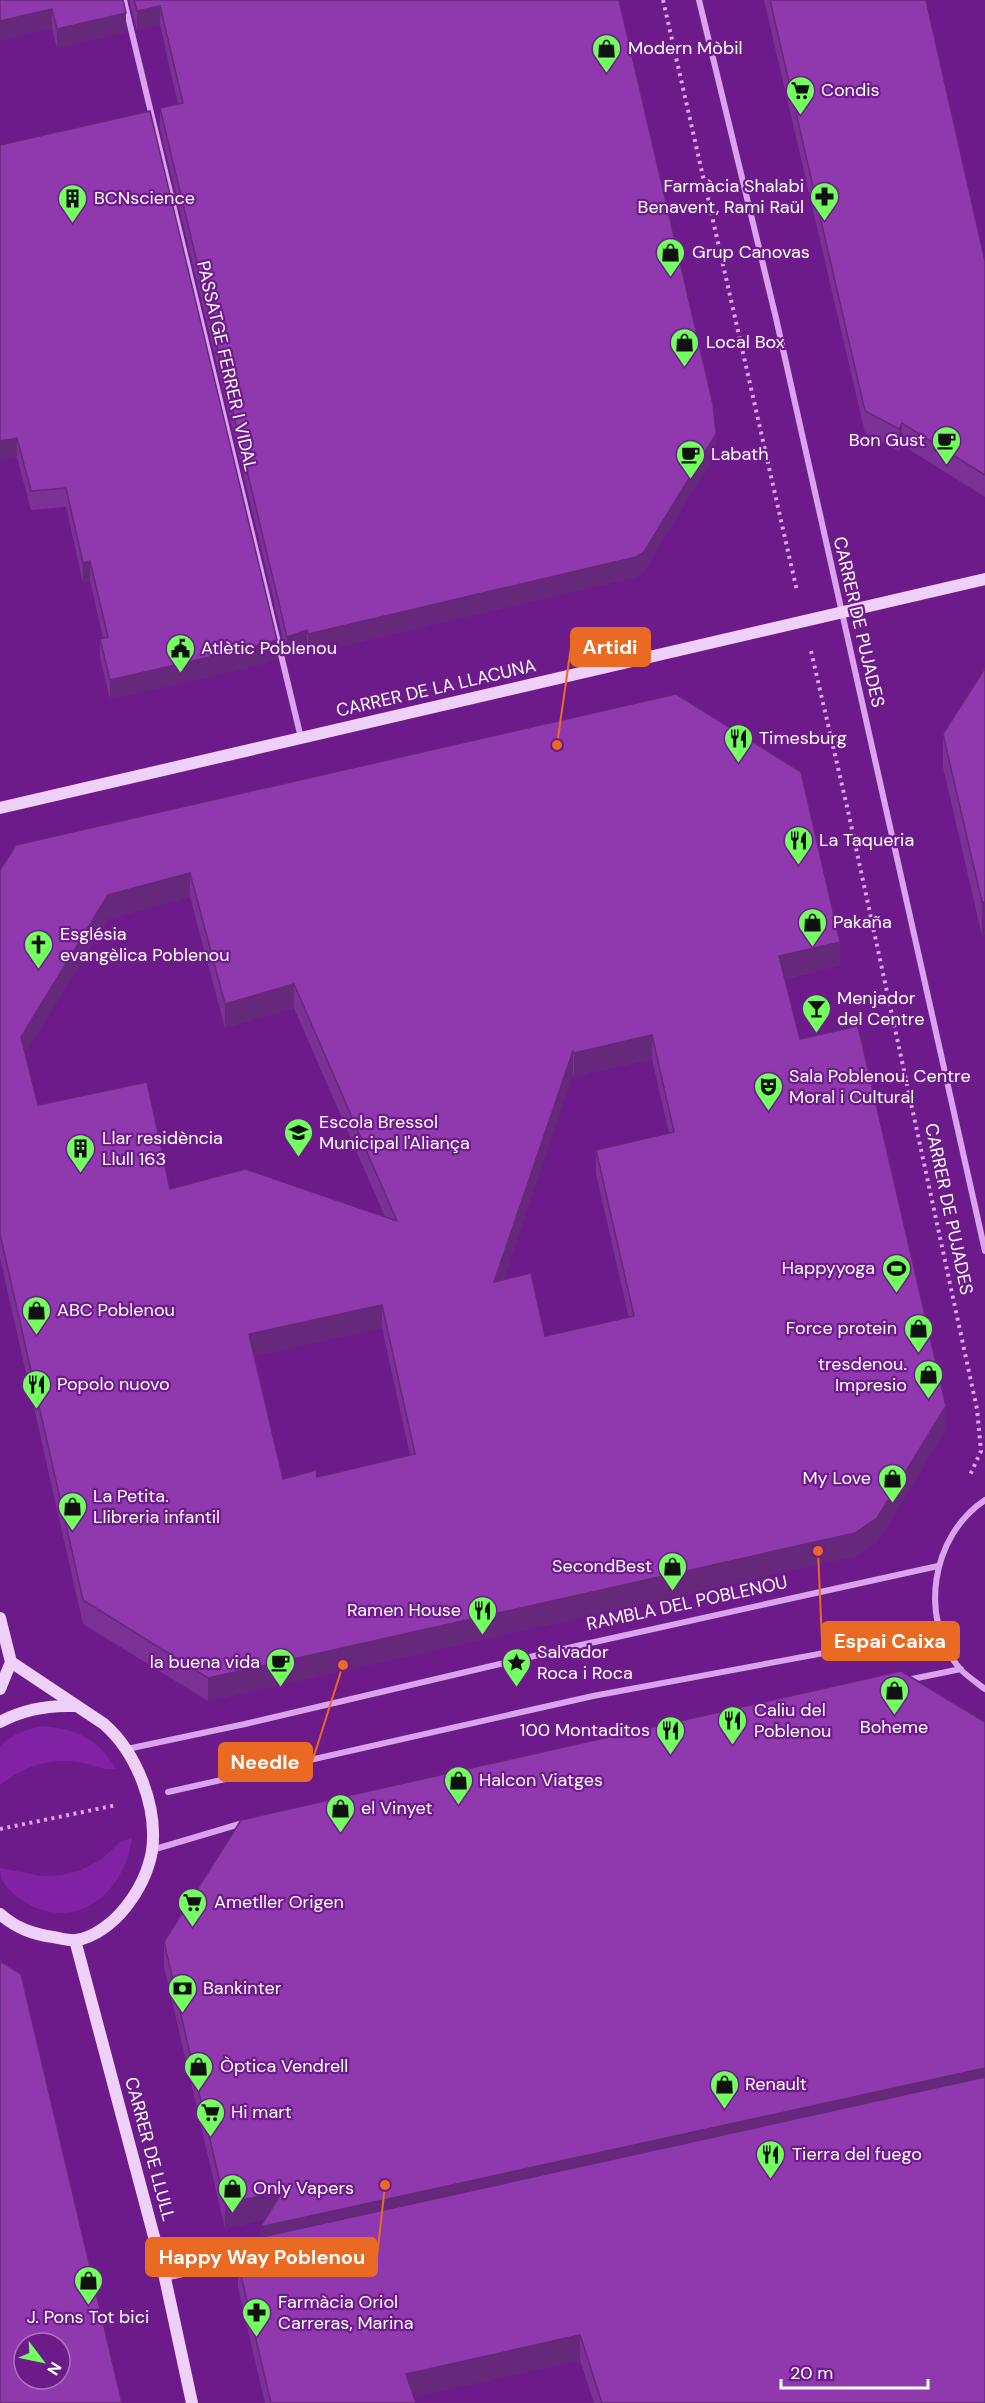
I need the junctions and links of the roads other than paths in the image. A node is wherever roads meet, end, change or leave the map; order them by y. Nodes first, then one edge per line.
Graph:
1 (124, 0) edge
2 (699, 0) edge
3 (985, 579) edge
4 (842, 612) junction
5 (301, 739) junction
6 (0, 808) edge
7 (985, 1251) edge
8 (985, 1500) edge
9 (938, 1566) junction
10 (0, 1618) edge
11 (921, 1635) dead end
12 (11, 1662) junction
13 (961, 1669) junction
14 (902, 1681) edge
15 (0, 1689) edge
16 (985, 1689) edge
17 (75, 1706) junction
18 (0, 1722) edge
19 (127, 1749) junction
20 (168, 1792) dead end
21 (248, 1822) edge
22 (152, 1850) junction
23 (0, 1914) edge
24 (75, 1940) junction
25 (251, 2259) edge
26 (165, 2278) junction
27 (192, 2403) edge

1 - 5 street, PASSATGE FERRER I VIDAL
2 - 4 street, CARRER DE PUJADES
3 - 4 street, CARRER DE LA LLACUNA
4 - 5 street, CARRER DE LA LLACUNA
4 - 7 street, CARRER DE PUJADES
5 - 6 street, CARRER DE LA LLACUNA
8 - 9 street
9 - 13 street
9 - 19 street, RAMBLA DEL POBLENOU
10 - 12 street
11 - 20 street
12 - 15 street
12 - 17 street
13 - 14 street
13 - 16 street
17 - 18 street
17 - 19 street
19 - 22 street
21 - 22 street
22 - 24 street
23 - 24 street
24 - 26 street, CARRER DE LLULL
25 - 26 street
26 - 27 street, CARRER DE LLULL

